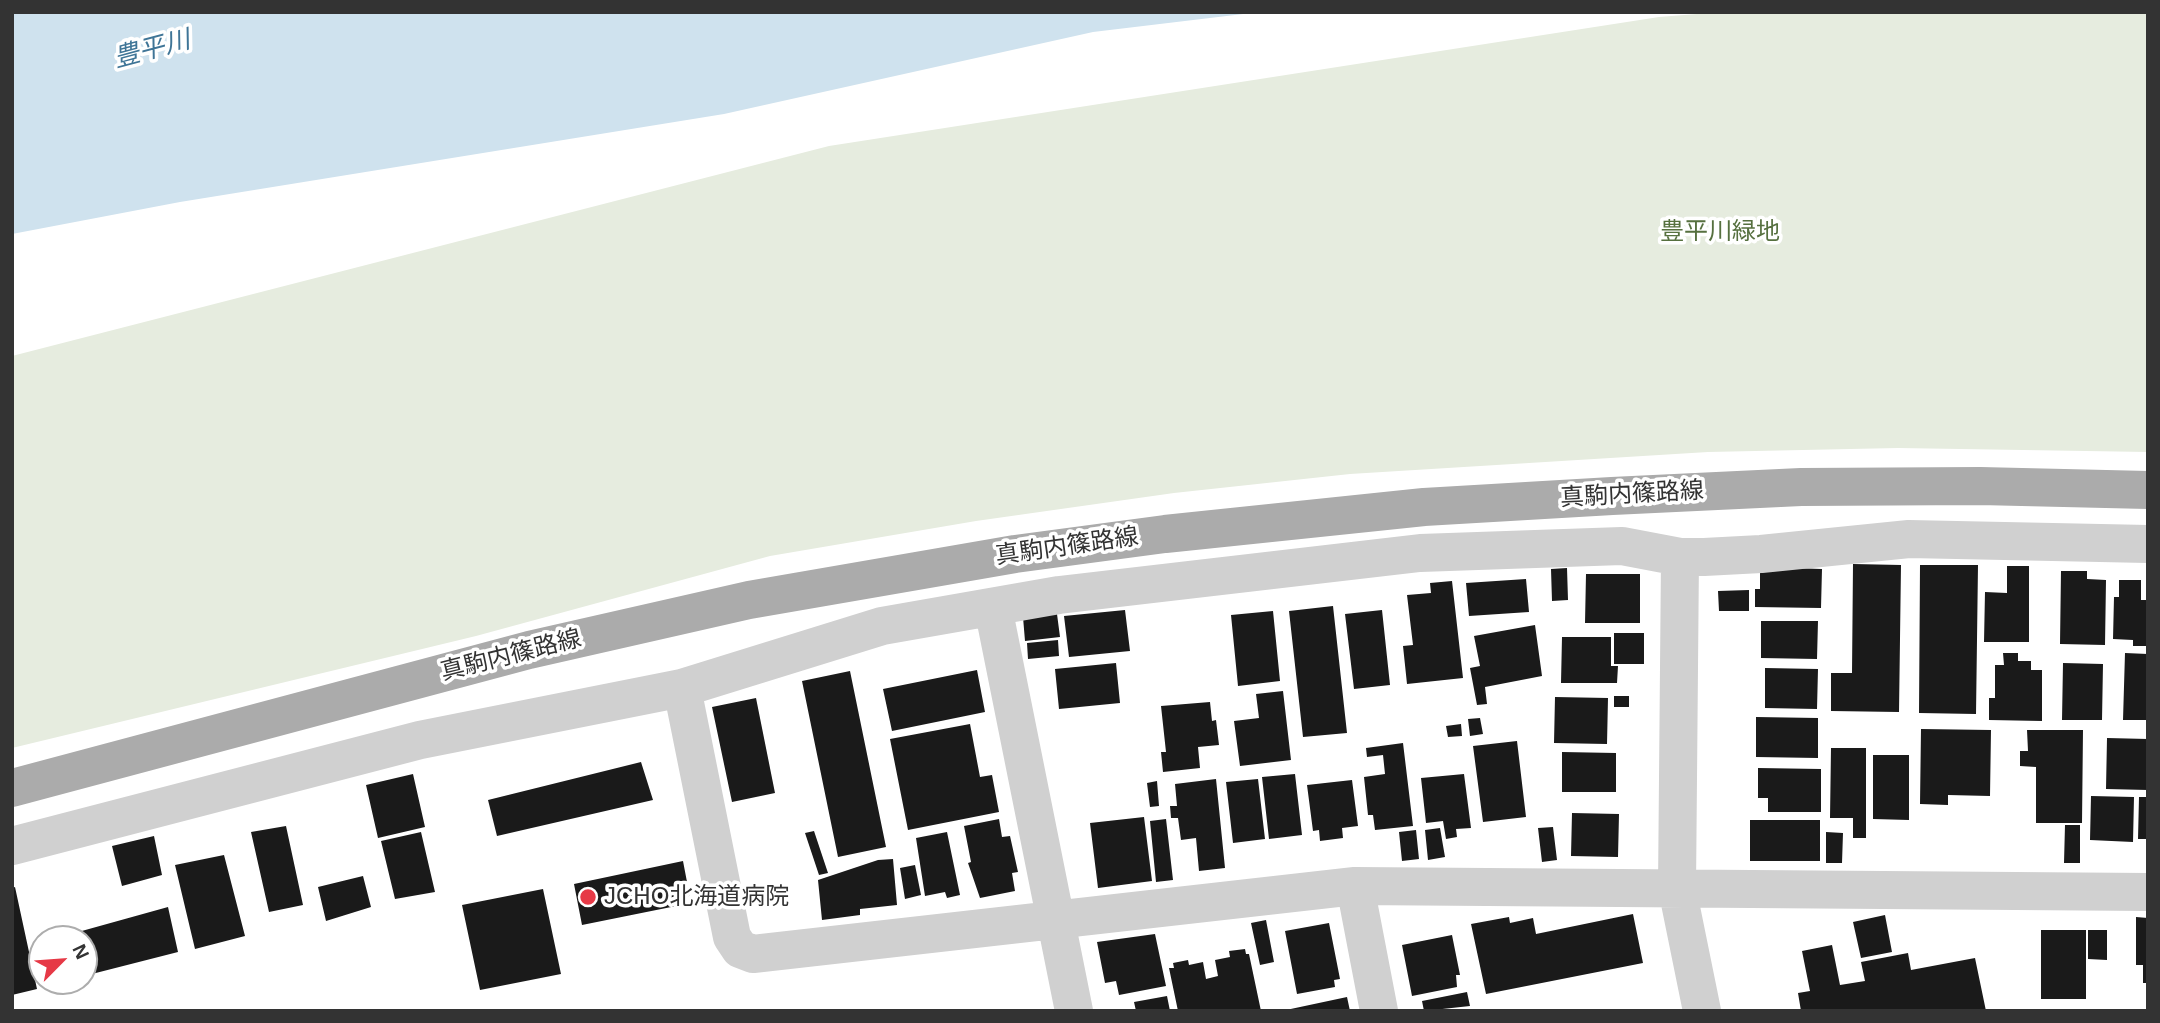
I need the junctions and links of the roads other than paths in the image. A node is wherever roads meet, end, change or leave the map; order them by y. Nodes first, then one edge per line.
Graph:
1 (2148, 490) edge
2 (2148, 544) edge
3 (1680, 557) junction
4 (993, 607) junction
5 (682, 688) junction
6 (12, 788) edge
7 (12, 846) edge
8 (1355, 886) junction
9 (1677, 888) junction
10 (2148, 892) edge
11 (1055, 919) junction
12 (1074, 1011) edge
13 (1379, 1011) edge
14 (1702, 1011) edge

1 - 6 main road, 真駒内篠路線
2 - 3 street
3 - 4 street
3 - 9 street
4 - 5 street
4 - 11 street
5 - 7 street
5 - 11 street
8 - 9 street
8 - 11 street
8 - 13 street
9 - 10 street
9 - 14 street
11 - 12 street

